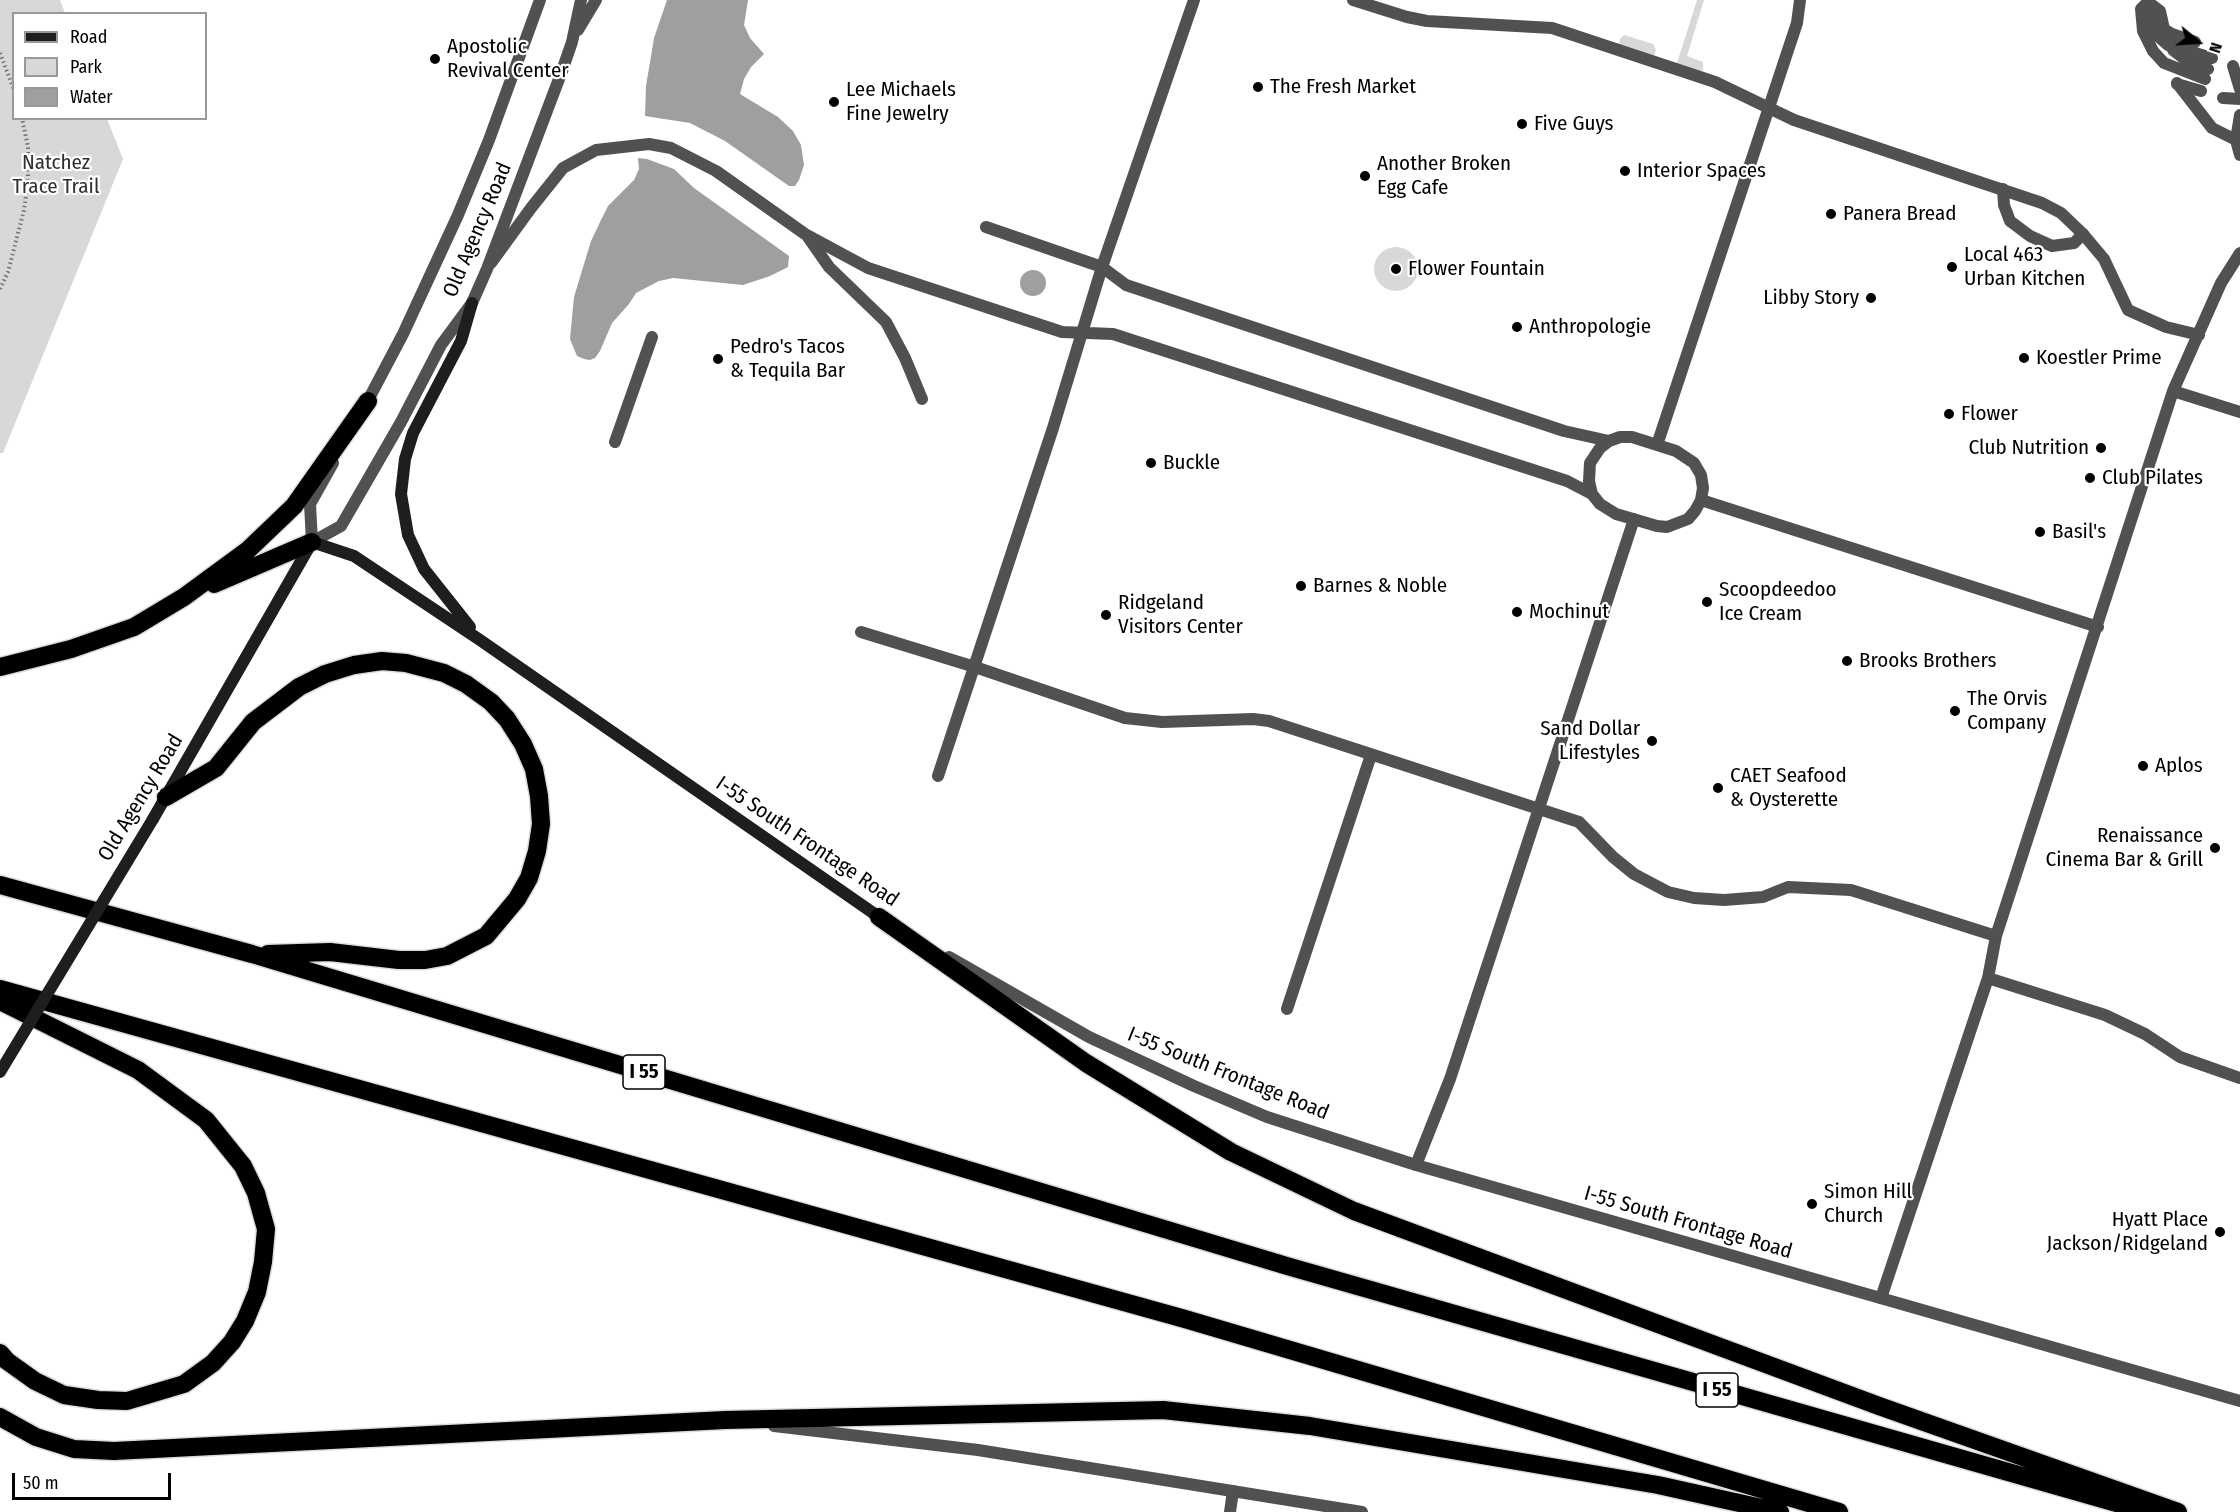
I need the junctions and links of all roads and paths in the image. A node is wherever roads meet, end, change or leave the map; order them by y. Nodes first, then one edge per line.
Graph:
1 (540, 0) edge
2 (581, 0) edge
3 (596, 0) edge
4 (1194, 0) edge
5 (1353, 0) edge
6 (1800, 0) edge
7 (2149, 1) edge
8 (572, 42) junction
9 (2195, 42) dead end
10 (0, 53) edge
11 (2163, 63) junction
12 (2206, 74) junction
13 (2228, 82) junction
14 (2177, 83) junction
15 (12, 85) edge
16 (2240, 89) edge
17 (2240, 96) edge
18 (1767, 107) junction
19 (2240, 115) edge
20 (22, 120) edge
21 (2240, 127) edge
22 (2236, 140) junction
23 (2240, 155) edge
24 (2003, 189) junction
25 (986, 227) dead end
26 (805, 234) junction
27 (2083, 234) junction
28 (2240, 253) edge
29 (1102, 267) junction
30 (487, 269) junction
31 (0, 289) edge
32 (472, 303) junction
33 (1082, 332) junction
34 (2199, 335) junction
35 (652, 337) dead end
36 (2173, 391) junction
37 (922, 399) dead end
38 (369, 400) junction
39 (2240, 412) edge
40 (1609, 441) junction
41 (615, 442) dead end
42 (1657, 445) junction
43 (1592, 494) junction
44 (1701, 500) junction
45 (1634, 519) junction
46 (312, 542) junction
47 (184, 597) junction
48 (2098, 627) junction
49 (861, 632) dead end
50 (480, 640) junction
51 (0, 667) edge
52 (975, 667) junction
53 (1371, 755) junction
54 (938, 776) dead end
55 (166, 796) junction
56 (1538, 808) junction
57 (0, 885) edge
58 (879, 917) junction
59 (1996, 936) junction
60 (252, 954) junction
61 (1988, 978) junction
62 (0, 989) edge
63 (0, 1001) edge
64 (1287, 1009) dead end
65 (0, 1072) edge
66 (2240, 1078) edge
67 (1416, 1165) junction
68 (1881, 1298) junction
69 (0, 1353) edge
70 (2240, 1401) edge
71 (0, 1417) edge
72 (725, 1420) junction
73 (1233, 1491) junction
74 (1230, 1512) edge
75 (1362, 1512) edge
76 (1780, 1512) edge
77 (1839, 1512) edge
78 (2148, 1512) edge
79 (2178, 1512) edge

1 - 38 street, Old Agency Road
2 - 8 street, Old Agency Road
3 - 8 street
4 - 29 street
5 - 18 street
6 - 18 street
7 - 9 street
7 - 11 street
7 - 12 street
8 - 30 street, Old Agency Road
10 - 15 path
11 - 12 street
11 - 14 street
12 - 14 street
13 - 16 street
13 - 17 street
13 - 17 street
14 - 22 street
18 - 24 street
18 - 42 street
19 - 22 street
20 - 31 path
21 - 22 street
22 - 23 street
24 - 27 street
24 - 27 street
25 - 29 street
26 - 30 street
26 - 33 street
26 - 37 street
27 - 34 street
28 - 34 street
29 - 33 street
29 - 40 street
30 - 32 street, Old Agency Road
32 - 46 street, Old Agency Road
32 - 50 main road
33 - 43 street
33 - 52 street
34 - 36 street
35 - 41 street
36 - 39 street
36 - 48 street
38 - 46 street, Old Agency Road
38 - 47 highway
40 - 42 street
40 - 43 street
42 - 44 street
43 - 45 street
44 - 45 street
44 - 48 street
45 - 56 street
46 - 47 highway
46 - 50 main road, I-55 South Frontage Road
46 - 55 main road, Old Agency Road
47 - 51 highway
48 - 59 street
49 - 52 street
50 - 58 main road, I-55 South Frontage Road
52 - 53 street
52 - 54 street
53 - 56 street
53 - 64 street
55 - 60 highway
55 - 65 main road, Old Agency Road, bridge
56 - 59 street
56 - 67 street
57 - 60 highway, I 55
58 - 67 street, I-55 South Frontage Road
58 - 79 highway
59 - 61 street
60 - 78 highway, I 55
61 - 66 street
61 - 68 street
62 - 77 highway
63 - 69 highway
67 - 68 street, I-55 South Frontage Road
68 - 70 street, I-55 South Frontage Road
71 - 72 highway
72 - 73 street
72 - 76 highway
73 - 74 street
73 - 75 street

